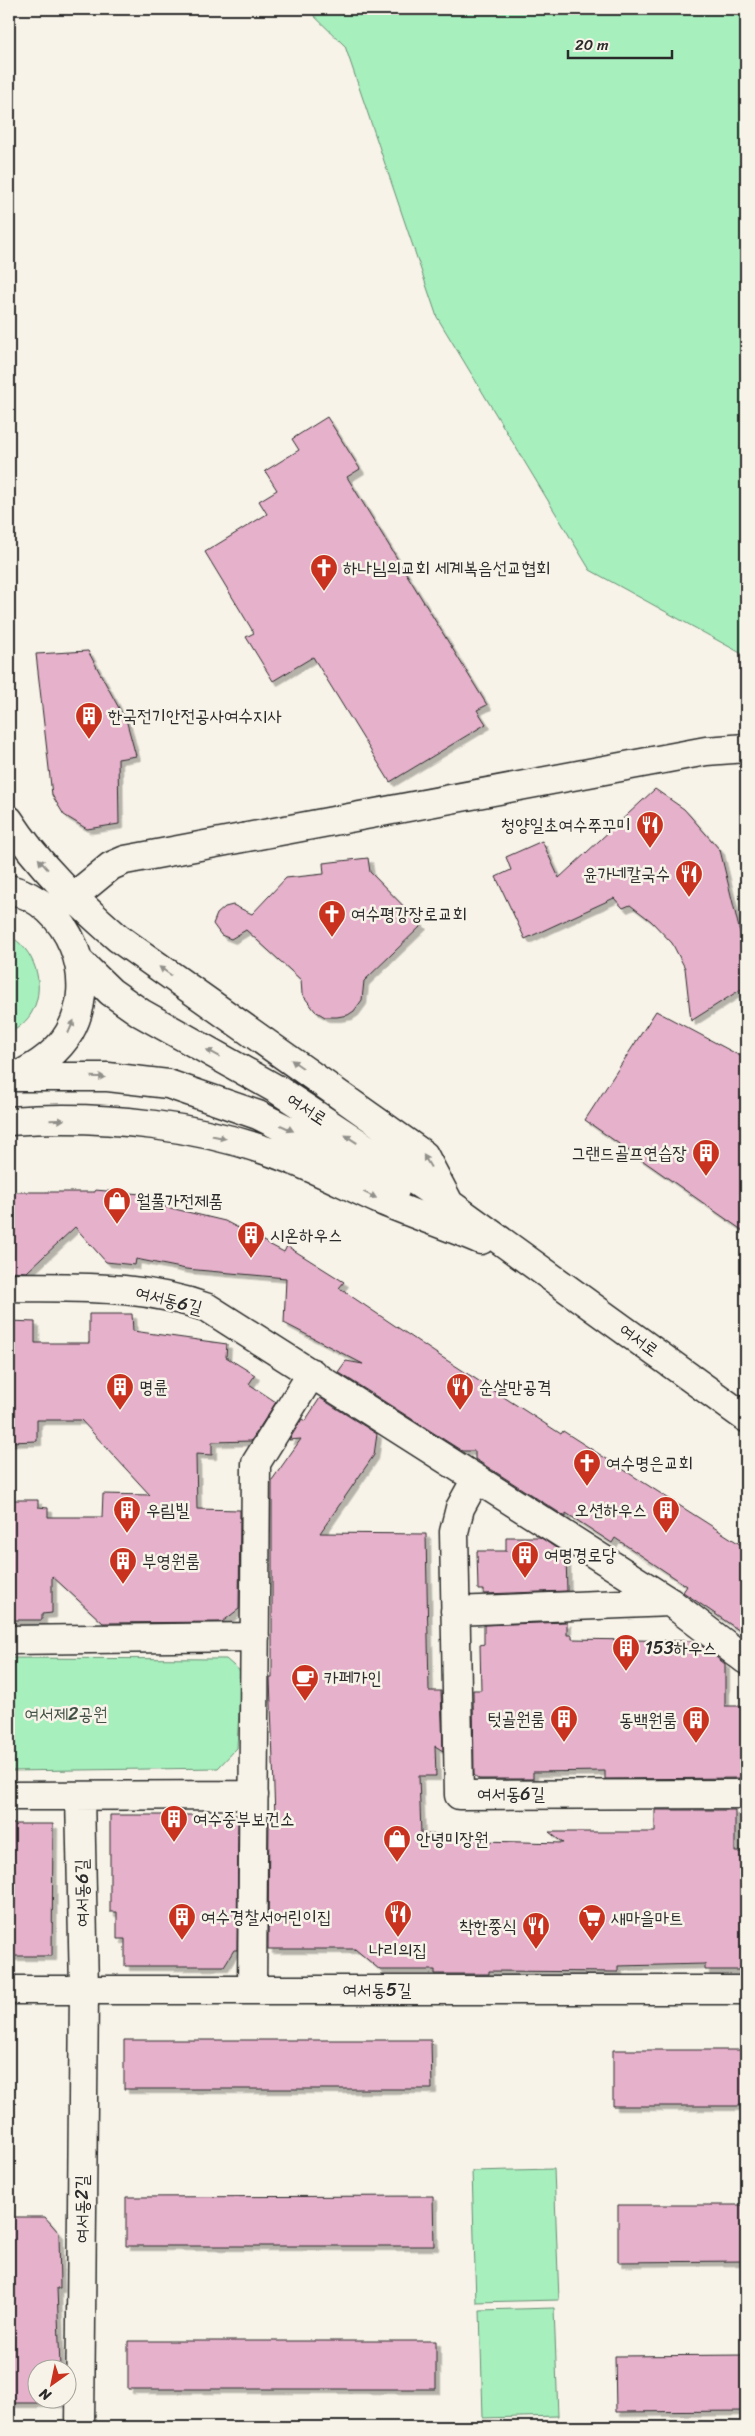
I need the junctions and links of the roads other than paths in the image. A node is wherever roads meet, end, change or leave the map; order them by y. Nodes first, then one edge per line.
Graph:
1 (746, 748) edge
2 (9, 820) edge
3 (12, 886) edge
4 (74, 897) junction
5 (53, 914) junction
6 (79, 961) junction
7 (11, 1078) edge
8 (9, 1121) edge
9 (443, 1212) junction
10 (9, 1287) edge
11 (312, 1373) junction
12 (746, 1418) edge
13 (476, 1479) junction
14 (670, 1602) junction
15 (455, 1611) junction
16 (255, 1637) junction
17 (9, 1640) edge
18 (746, 1660) edge
19 (746, 1794) edge
20 (254, 1795) junction
21 (9, 1796) edge
22 (80, 1796) junction
23 (9, 1990) edge
24 (84, 1990) junction
25 (252, 1990) junction
26 (746, 1990) edge
27 (80, 2427) edge

1 - 4 street
4 -> 2 street
3 - 5 street
4 - 5 street
9 -> 4 street
5 - 6 street
7 -> 6 street
9 -> 6 street, 여서로
7 -> 9 street, 여서로
8 -> 9 street, 여서로
9 - 12 street, 여서로
10 - 11 street, 여서동6길
11 - 13 street, 여서동6길
11 - 16 street
13 - 14 street, 여서동6길
13 - 15 street, 여서동6길
14 - 15 street
14 - 18 street, 여서동6길
15 - 19 street, 여서동6길
16 - 17 street
16 - 20 street
20 - 22 street
20 - 25 street
21 - 22 street
22 - 24 street, 여서동6길
23 - 24 street, 여서동5길
24 - 25 street, 여서동5길
24 - 27 street, 여서동2길
25 - 26 street, 여서동5길

